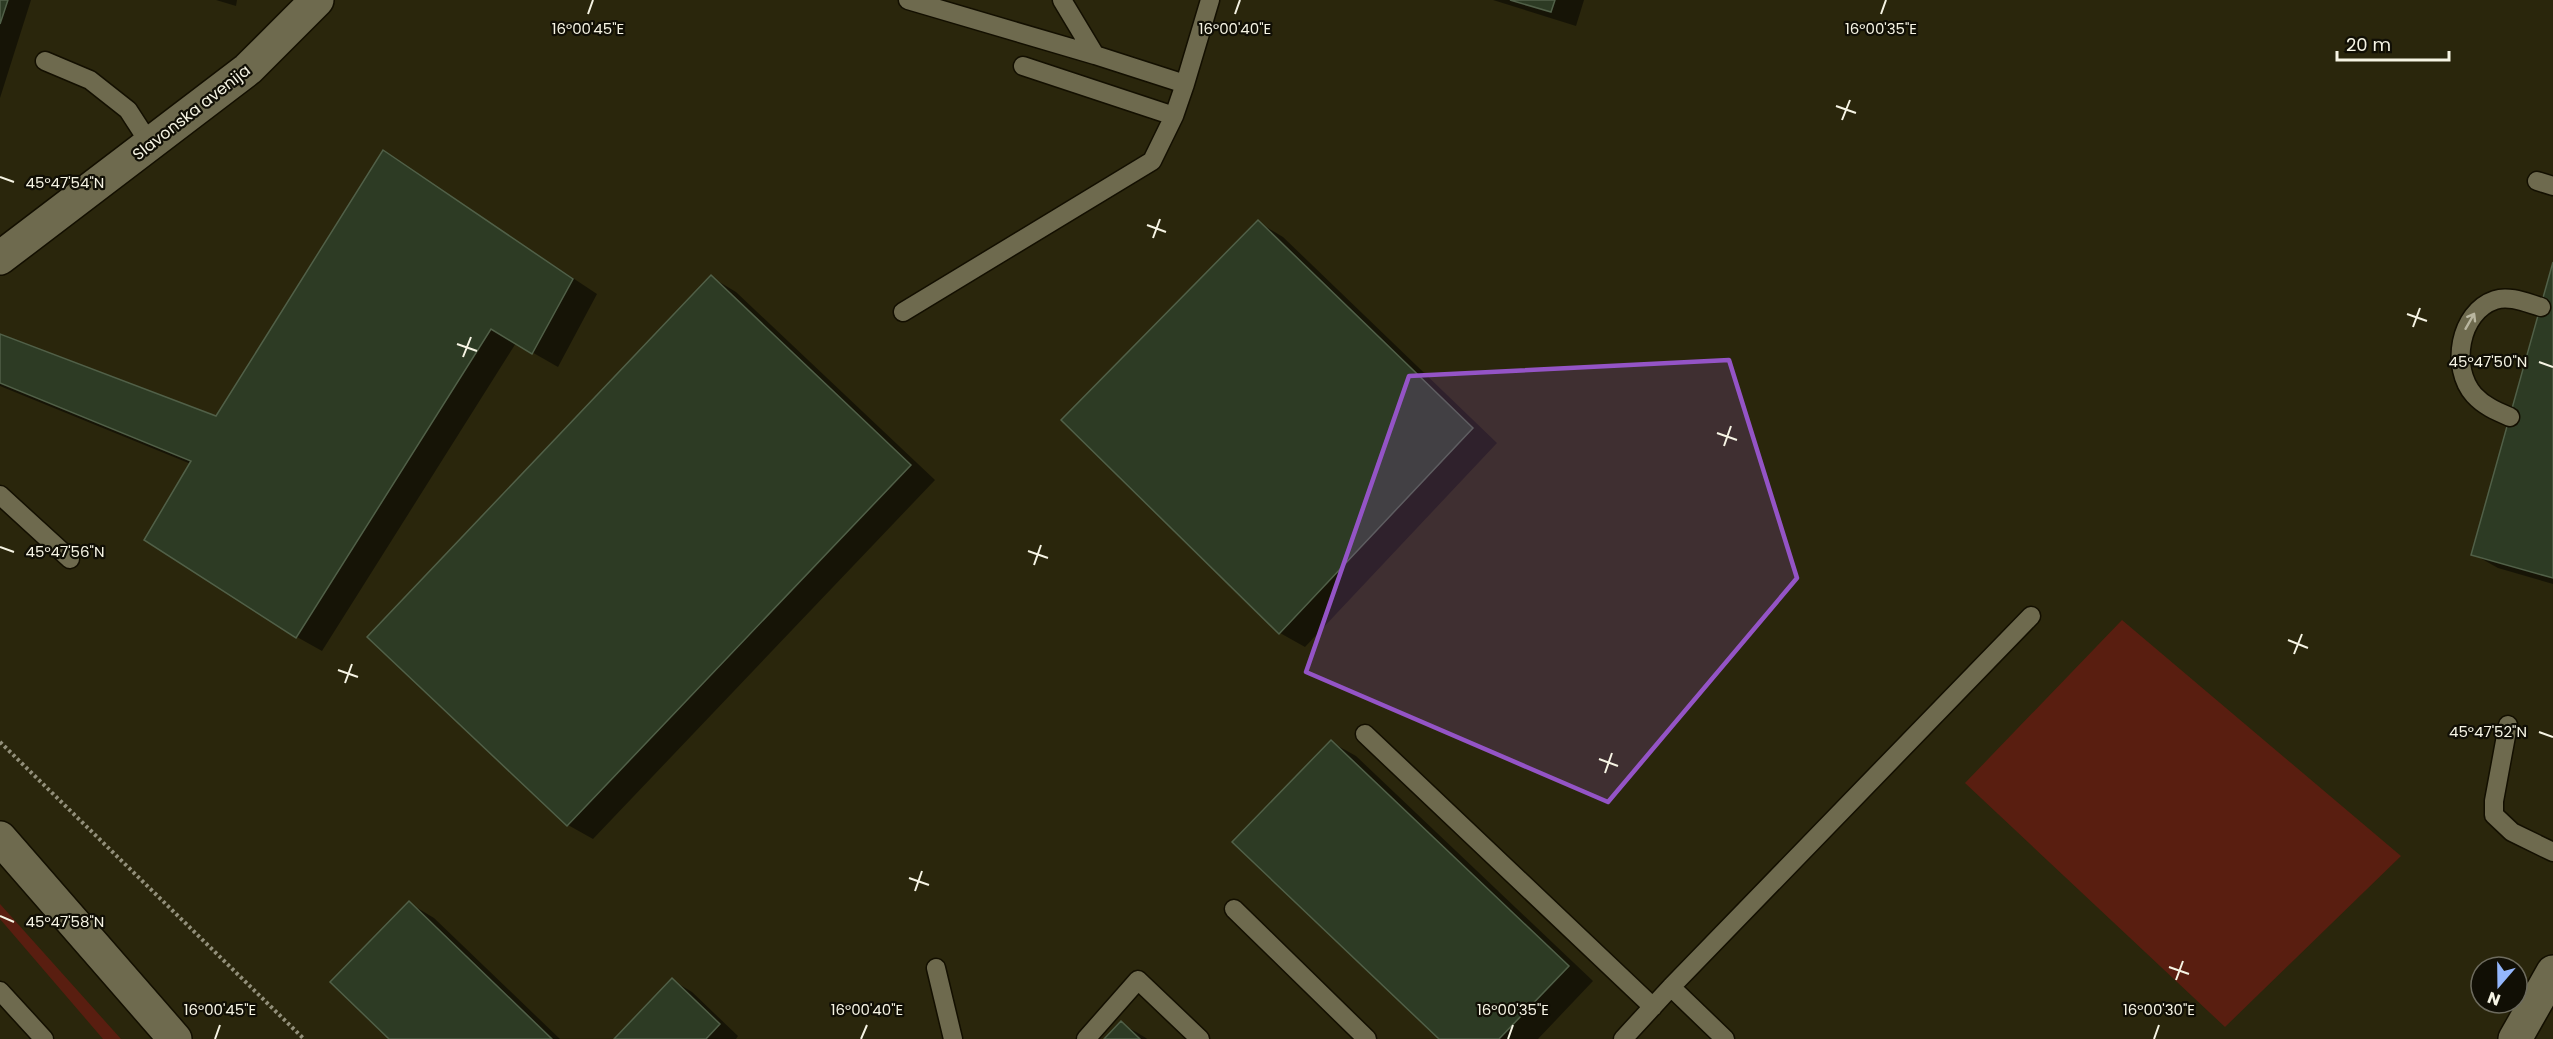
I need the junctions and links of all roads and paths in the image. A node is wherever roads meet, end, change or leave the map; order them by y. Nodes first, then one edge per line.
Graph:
1 (317, 0) edge
2 (908, 0) edge
3 (1062, 0) edge
4 (1210, 0) edge
5 (1095, 55) junction
6 (45, 61) dead end
7 (1023, 66) dead end
8 (1185, 84) junction
9 (1174, 116) junction
10 (150, 144) junction
11 (0, 258) edge
12 (2541, 307) dead end
13 (903, 312) dead end
14 (2510, 417) dead end
15 (0, 495) edge
16 (70, 559) dead end
17 (2031, 616) dead end
18 (2508, 725) dead end
19 (1365, 734) dead end
20 (0, 742) edge
21 (0, 838) edge
22 (2553, 852) edge
23 (1234, 909) dead end
24 (936, 968) dead end
25 (2553, 972) edge
26 (1671, 987) junction
27 (0, 991) edge
28 (1653, 1007) junction
29 (44, 1039) edge
30 (175, 1039) edge
31 (304, 1039) edge
32 (953, 1039) edge
33 (1086, 1039) edge
34 (1200, 1039) edge
35 (1367, 1039) edge
36 (1623, 1039) edge
37 (1725, 1039) edge
38 (2515, 1039) edge

1 - 10 street, Slavonska avenija
2 - 5 lane
3 - 5 lane
4 - 8 lane
5 - 8 lane
6 - 10 lane
7 - 9 lane
8 - 9 lane
9 - 13 lane
10 - 11 street, Slavonska avenija
14 -> 12 lane
15 - 16 lane
17 - 26 lane
18 - 22 lane
19 - 28 lane
20 - 31 path
21 - 30 street
23 - 35 lane
24 - 32 lane
25 - 38 street
26 - 28 lane
26 - 37 lane
27 - 29 lane
28 - 36 lane
33 - 34 lane

